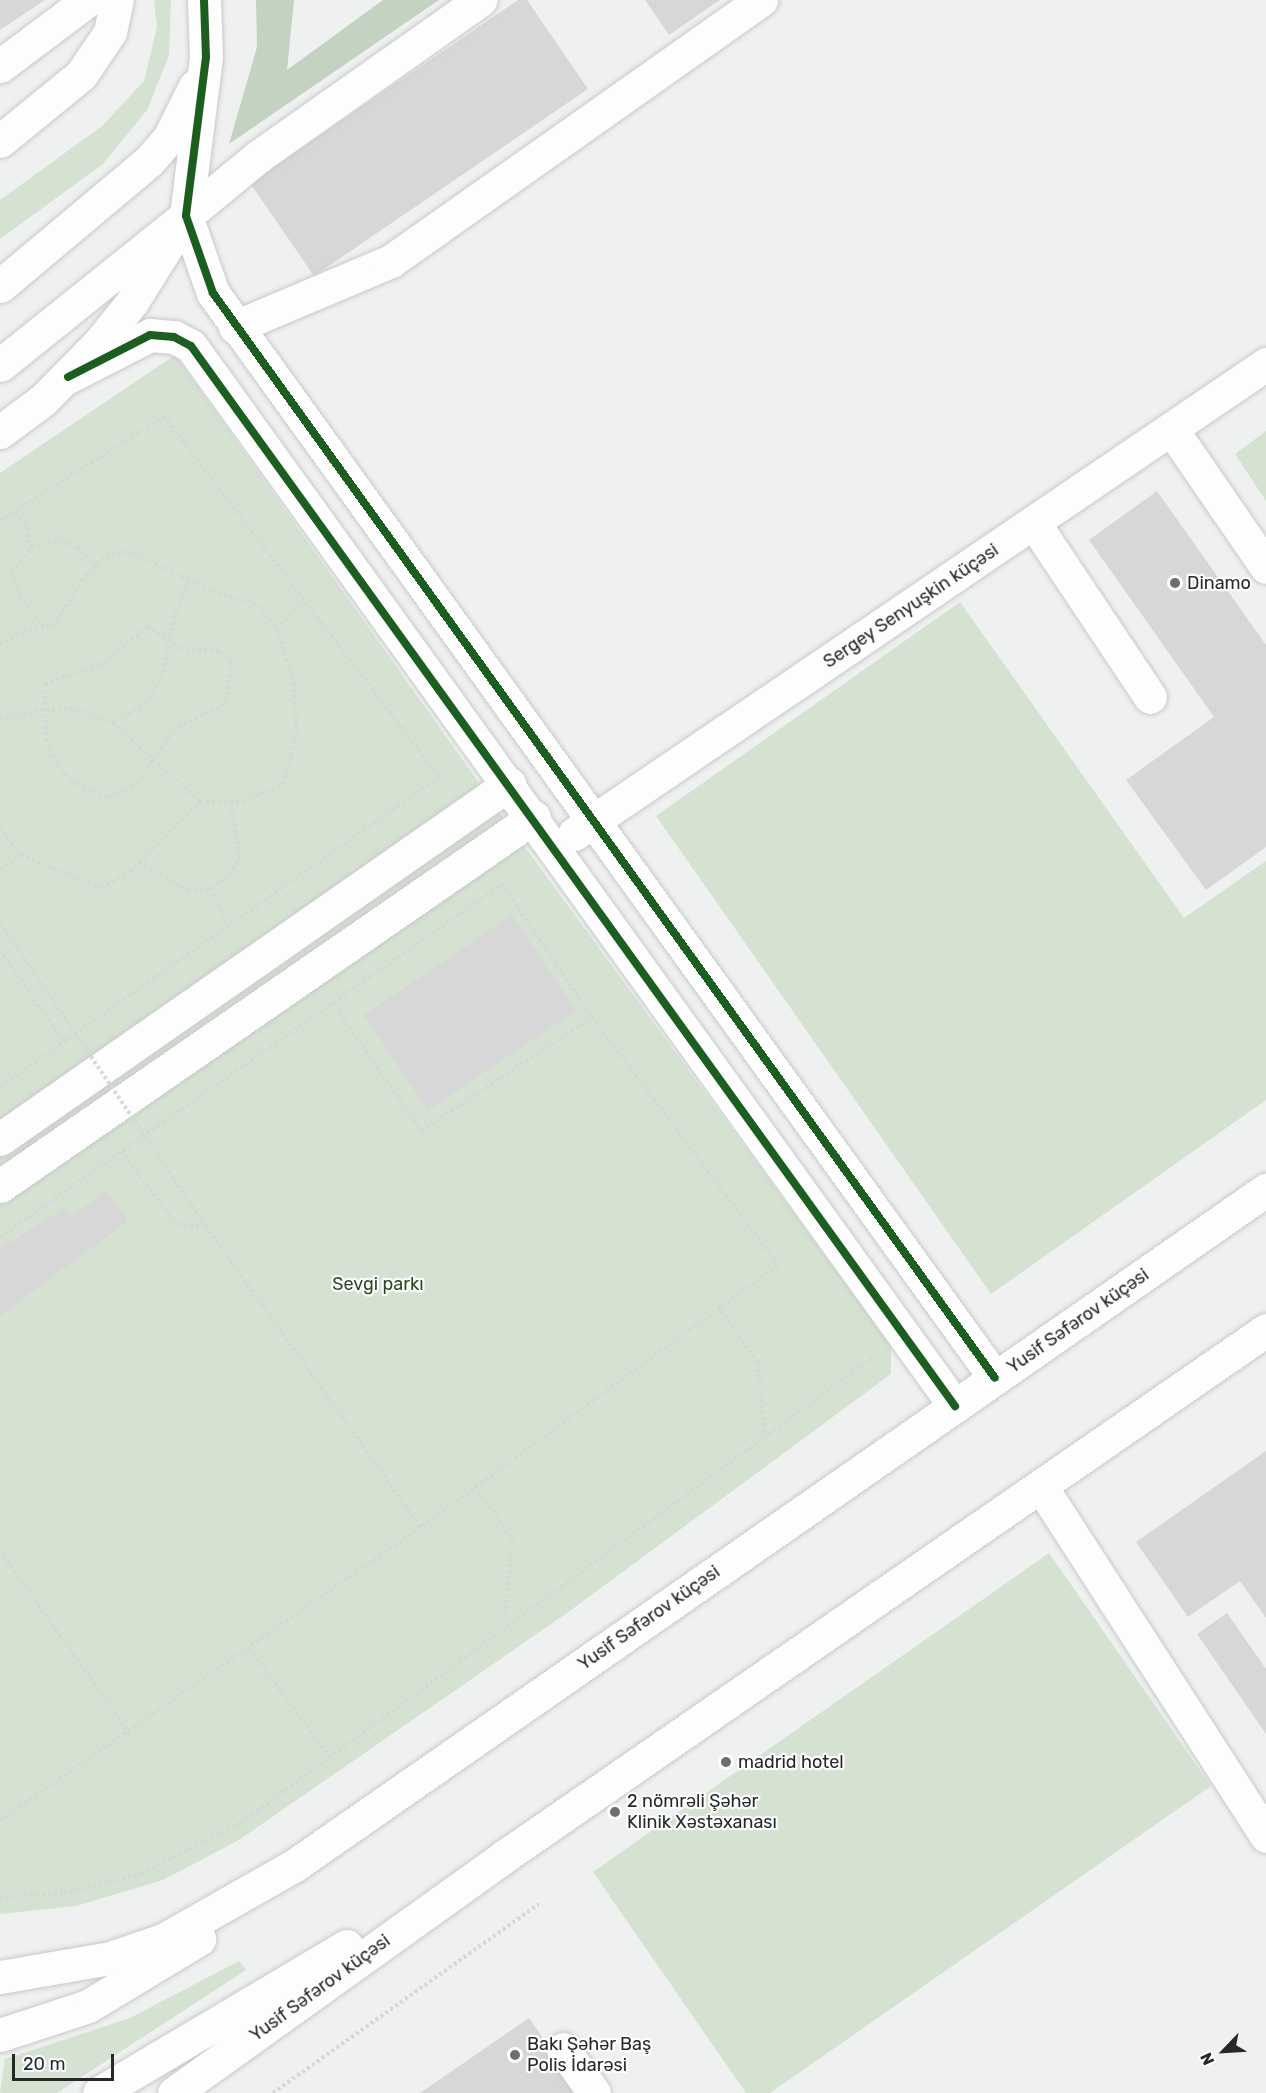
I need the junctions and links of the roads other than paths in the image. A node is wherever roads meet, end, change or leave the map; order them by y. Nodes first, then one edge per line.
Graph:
1 (88, 0) edge
2 (117, 0) edge
3 (204, 0) edge
4 (480, 0) edge
5 (761, 0) edge
6 (206, 57) junction
7 (0, 66) edge
8 (200, 123) junction
9 (0, 141) edge
10 (259, 156) junction
11 (186, 216) junction
12 (0, 286) edge
13 (235, 327) junction
14 (1266, 364) edge
15 (0, 365) edge
16 (68, 377) junction
17 (1172, 430) junction
18 (0, 432) edge
19 (1034, 523) junction
20 (1266, 567) edge
21 (1150, 697) dead end
22 (510, 784) junction
23 (534, 817) junction
24 (593, 821) junction
25 (555, 846) junction
26 (0, 1139) edge
27 (0, 1186) edge
28 (1266, 1190) edge
29 (1266, 1330) edge
30 (995, 1378) junction
31 (955, 1406) junction
32 (1041, 1488) junction
33 (1266, 1836) edge
34 (505, 1856) junction
35 (295, 1864) junction
36 (0, 1977) edge
37 (0, 2035) edge
38 (563, 2049) dead end
39 (99, 2093) edge
40 (174, 2093) edge
41 (594, 2093) edge

1 - 7 main road
2 - 9 main road
3 - 6 main road
4 - 10 main road
5 - 13 main road
6 - 8 main road
6 - 12 main road
8 - 10 main road
8 - 11 main road
10 - 11 main road
11 - 13 main road
11 - 15 main road
11 - 16 main road
13 - 24 main road
14 - 17 main road, Sergey Senyuşkin küçəsi
16 - 18 main road
16 - 22 main road
17 - 19 main road, Sergey Senyuşkin küçəsi
17 - 20 main road
19 - 21 main road
19 - 24 main road, Sergey Senyuşkin küçəsi
22 - 23 main road
22 - 26 main road
23 - 25 main road
23 - 27 main road
24 - 25 main road, Sergey Senyuşkin küçəsi
24 - 30 main road
25 - 31 main road
28 - 30 main road, Yusif Səfərov küçəsi
29 - 32 main road, Yusif Səfərov küçəsi
30 - 31 main road, Yusif Səfərov küçəsi
31 - 35 main road, Yusif Səfərov küçəsi
32 - 33 main road
32 - 34 main road, Yusif Səfərov küçəsi
34 - 39 main road
34 - 40 main road, Yusif Səfərov küçəsi
35 - 36 main road, Yusif Səfərov küçəsi
35 - 37 main road
38 - 41 main road

